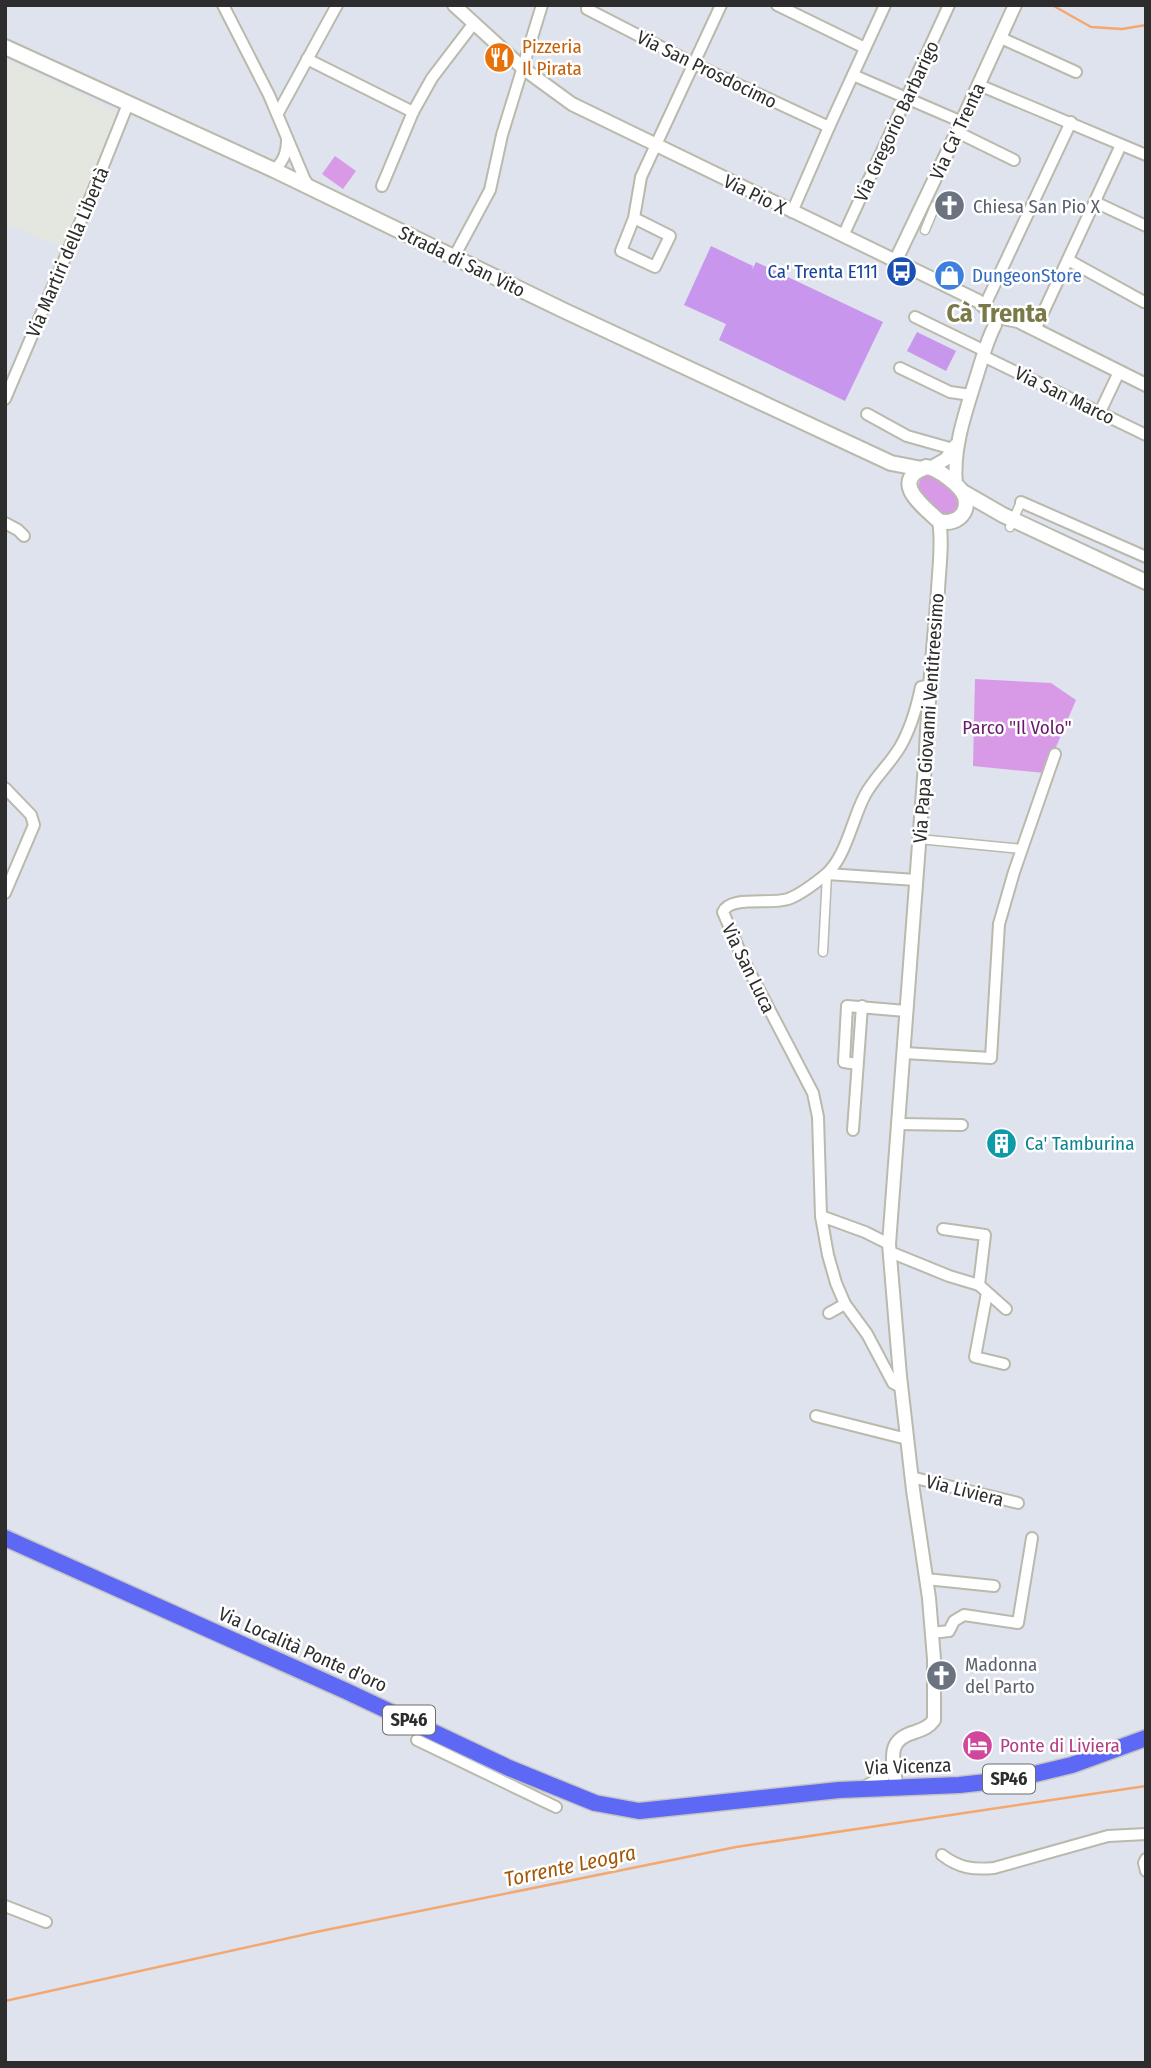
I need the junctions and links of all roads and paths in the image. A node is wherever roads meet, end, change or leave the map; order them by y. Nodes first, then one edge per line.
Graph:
1 (223, 5) edge
2 (337, 5) edge
3 (454, 5) edge
4 (542, 5) edge
5 (721, 5) edge
6 (777, 5) edge
7 (885, 5) edge
8 (949, 5) edge
9 (1015, 6) edge
10 (587, 9) dead end
11 (474, 23) junction
12 (1001, 38) junction
13 (5, 47) edge
14 (865, 48) junction
15 (307, 60) junction
16 (694, 64) junction
17 (524, 69) junction
18 (1076, 72) dead end
19 (853, 75) junction
20 (979, 85) junction
21 (907, 98) junction
22 (128, 104) junction
23 (414, 112) junction
24 (278, 113) junction
25 (1071, 122) junction
26 (829, 127) junction
27 (960, 127) junction
28 (287, 136) junction
29 (655, 145) junction
30 (1121, 145) junction
31 (296, 155) junction
32 (1146, 155) edge
33 (1014, 160) dead end
34 (278, 172) junction
35 (382, 186) dead end
36 (310, 188) junction
37 (1095, 202) junction
38 (935, 206) dead end
39 (792, 212) junction
40 (634, 218) junction
41 (1146, 226) edge
42 (925, 230) dead end
43 (843, 236) junction
44 (454, 257) junction
45 (1068, 260) junction
46 (895, 261) junction
47 (1144, 302) edge
48 (988, 308) junction
49 (915, 317) dead end
50 (999, 322) junction
51 (1035, 330) junction
52 (984, 353) junction
53 (900, 368) dead end
54 (1119, 372) junction
55 (1146, 385) edge
56 (971, 396) junction
57 (5, 398) edge
58 (1100, 412) junction
59 (867, 414) dead end
60 (1146, 435) edge
61 (960, 436) junction
62 (953, 449) junction
63 (891, 463) junction
64 (927, 468) junction
65 (909, 484) junction
66 (959, 489) junction
67 (1021, 502) joint
68 (959, 518) junction
69 (939, 521) junction
70 (1009, 521) junction
71 (5, 523) edge
72 (24, 536) dead end
73 (940, 555) junction
74 (1146, 557) edge
75 (1146, 582) edge
76 (929, 685) junction
77 (1055, 754) dead end
78 (5, 788) edge
79 (919, 839) junction
80 (1022, 849) junction
81 (827, 874) junction
82 (916, 880) junction
83 (5, 893) edge
84 (823, 952) dead end
85 (905, 1011) junction
86 (904, 1053) junction
87 (899, 1124) junction
88 (962, 1125) dead end
89 (853, 1130) dead end
90 (821, 1216) junction
91 (943, 1229) dead end
92 (890, 1248) junction
93 (983, 1289) junction
94 (845, 1304) junction
95 (1006, 1309) dead end
96 (829, 1313) dead end
97 (1004, 1364) dead end
98 (901, 1387) junction
99 (816, 1416) dead end
100 (907, 1439) junction
101 (911, 1477) junction
102 (1018, 1503) dead end
103 (5, 1538) edge
104 (1032, 1538) dead end
105 (926, 1579) junction
106 (995, 1587) dead end
107 (932, 1633) junction
108 (1146, 1738) edge
109 (417, 1740) dead end
110 (894, 1761) junction
111 (896, 1788) junction
112 (863, 1789) junction
113 (833, 1791) joint
114 (556, 1807) dead end
115 (1143, 1835) edge
116 (942, 1855) dead end
117 (1146, 1859) edge
118 (1146, 1871) edge
119 (5, 1906) edge
120 (46, 1922) dead end

1 - 24 street
2 - 15 street
3 - 11 street, Via Pio X
4 - 17 street
5 - 16 street
6 - 14 street
7 - 14 street
8 - 21 street, Via Gregorio Barbarigo
9 - 12 street, Via Ca' Trenta
10 - 16 street, Via San Prosdocimo
11 - 17 street, Via Pio X
11 - 23 street
12 - 18 street
12 - 20 street, Via Ca' Trenta
13 - 22 main road, Strada di San Vito
14 - 19 street
15 - 23 street
15 - 24 street
16 - 26 street, Via San Prosdocimo
16 - 29 street
17 - 29 street, Via Pio X
17 - 44 street
19 - 21 street
19 - 26 street
20 - 25 street
20 - 27 street, Via Ca' Trenta
21 - 27 street
21 - 43 street, Via Gregorio Barbarigo
22 - 34 main road, Strada di San Vito
22 - 57 street, Via Martiri della Libertà
23 - 35 street
24 - 28 street
25 - 30 street
25 - 48 street
26 - 39 street
27 - 33 street
27 - 46 street, Via Ca' Trenta
28 - 31 street
28 - 34 street
29 - 39 street, Via Pio X
29 - 40 street
30 - 32 street
30 - 37 street
31 - 34 street
31 - 36 street
34 - 36 main road, Strada di San Vito
36 - 44 main road, Strada di San Vito
37 - 41 street
37 - 45 street
38 - 42 street
39 - 43 street, Via Pio X
40 - 40 street
43 - 46 street, Via Pio X
44 - 63 main road, Strada di San Vito
45 - 47 street
45 - 51 street
46 - 48 street, Via Pio X
48 - 50 street, Via Pio X
49 - 52 street, Via San Marco
50 - 51 street, Via Pio X
50 - 52 street, Via Papa Giovanni Ventitreesimo
51 - 54 street, Via Pio X
52 - 56 street, Via Papa Giovanni Ventitreesimo
52 - 58 street, Via San Marco
53 - 56 street
54 - 55 street, Via Pio X
54 - 58 street
56 - 61 street, Via Papa Giovanni Ventitreesimo
58 - 60 street, Via San Marco
59 - 62 street
61 - 62 street, Via Papa Giovanni Ventitreesimo
61 - 66 street, Via Papa Giovanni Ventitreesimo
62 - 64 street, Via Papa Giovanni Ventitreesimo
63 - 64 main road, Strada di San Vito
63 - 65 main road
64 - 65 main road, Via Papa Giovanni Ventitreesimo
64 - 66 main road
65 - 69 main road
66 - 68 main road, Via Papa Giovanni Ventitreesimo
66 - 70 main road
67 - 70 street
67 - 74 street
68 - 69 main road
68 - 70 main road
68 - 73 street, Via Papa Giovanni Ventitreesimo
69 - 73 street, Via Papa Giovanni Ventitreesimo
70 - 75 main road
71 - 72 street
73 - 76 street, Via Papa Giovanni Ventitreesimo
76 - 79 street, Via Papa Giovanni Ventitreesimo
76 - 81 street, Via San Luca
77 - 80 street
78 - 83 street
79 - 80 street
79 - 82 street, Via Papa Giovanni Ventitreesimo
80 - 86 street
81 - 82 street
81 - 84 street
81 - 90 street, Via San Luca
82 - 85 street, Via Papa Giovanni Ventitreesimo
85 - 86 street, Via Papa Giovanni Ventitreesimo
85 - 89 street
86 - 87 street, Via Papa Giovanni Ventitreesimo
87 - 88 street
87 - 92 street, Via Papa Giovanni Ventitreesimo
90 - 92 street
90 - 94 street, Via San Luca
91 - 93 street
92 - 93 street
92 - 98 street, Via Papa Giovanni Ventitreesimo
93 - 95 street
93 - 97 street
94 - 96 street
94 - 98 street, Via San Luca
98 - 100 street, Via Liviera
99 - 100 street
100 - 101 street, Via Liviera
101 - 102 street, Via Liviera
101 - 105 street, Via Liviera
103 - 113 main road, Via Località Ponte d'oro / SP46
104 - 107 street
105 - 106 street
105 - 107 street, Via Liviera
107 - 110 street, Via Liviera
108 - 111 main road, Via Vicenza / SP46
109 - 114 street
110 - 111 street
110 - 112 street, Via Liviera
111 - 112 main road, Via Vicenza
112 - 113 main road, Via Vicenza
115 - 116 street
117 - 118 street
119 - 120 street

